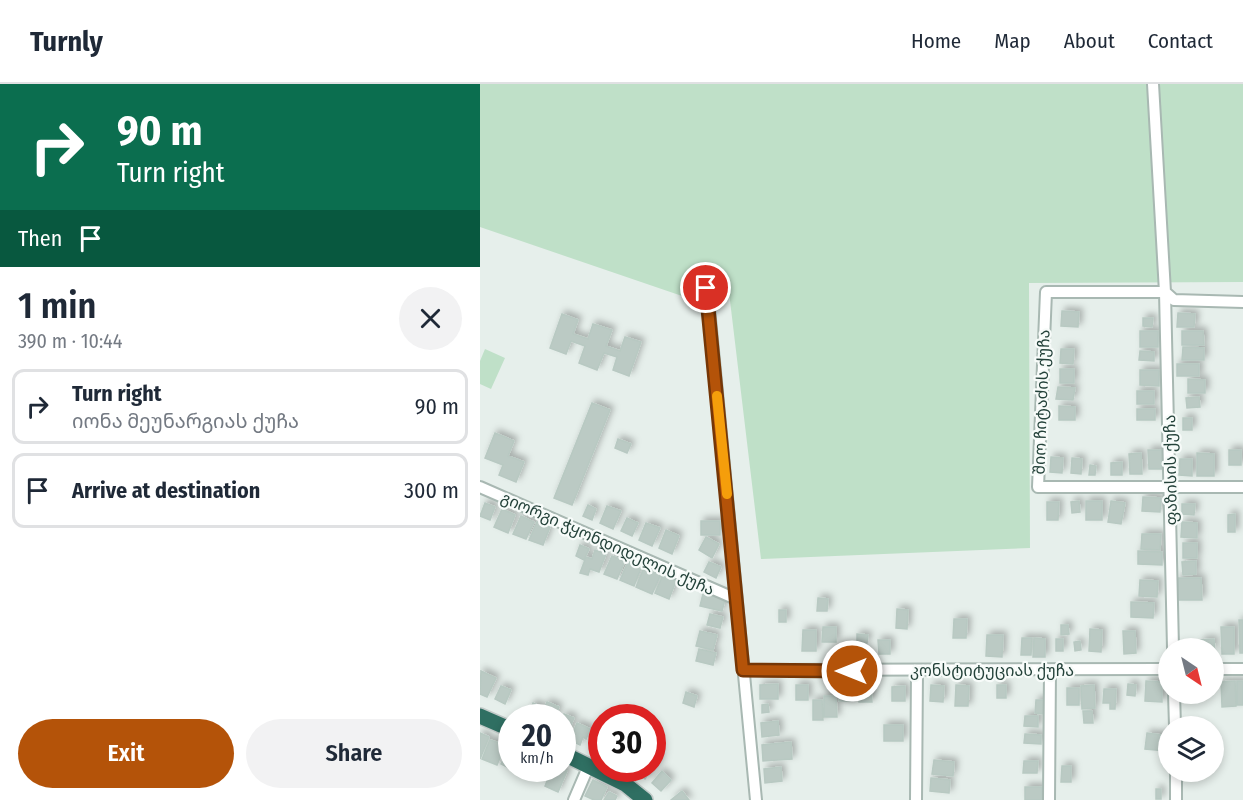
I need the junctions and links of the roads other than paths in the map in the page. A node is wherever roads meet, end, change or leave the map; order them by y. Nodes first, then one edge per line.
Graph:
1 (1153, 84) edge
2 (706, 288) dead end
3 (1165, 292) junction
4 (1243, 302) edge
5 (480, 487) edge
6 (1243, 487) edge
7 (1171, 488) junction
8 (736, 599) junction
9 (1173, 638) edge
10 (1158, 669) edge
11 (1224, 669) edge
12 (1243, 669) edge
13 (743, 670) junction
14 (1050, 670) junction
15 (917, 671) junction
16 (480, 716) edge
17 (498, 724) edge
18 (588, 767) edge
19 (622, 782) edge
20 (1176, 782) edge
21 (574, 800) edge
22 (645, 800) edge
23 (756, 800) edge
24 (916, 800) edge
25 (1049, 800) edge
26 (1176, 800) edge

1 - 3 street, ფაზისის ქუჩა
2 - 8 street
3 - 4 street
3 - 7 street, ფაზისის ქუჩა
3 - 7 street, შიო ჩიტაძის ქუჩა
5 - 8 street, გიორგი ჭყონდიდელის ქუჩა
6 - 7 street, შიო ჩიტაძის ქუჩა
7 - 9 street, ფაზისის ქუჩა
8 - 13 street
10 - 14 street, კონსტიტუციას ქუჩა
11 - 12 street
13 - 15 street, კონსტიტუციას ქუჩა
13 - 23 street
14 - 15 street, კონსტიტუციას ქუჩა
14 - 25 street
15 - 24 street
16 - 17 highway
18 - 21 street
19 - 22 highway
20 - 26 street

